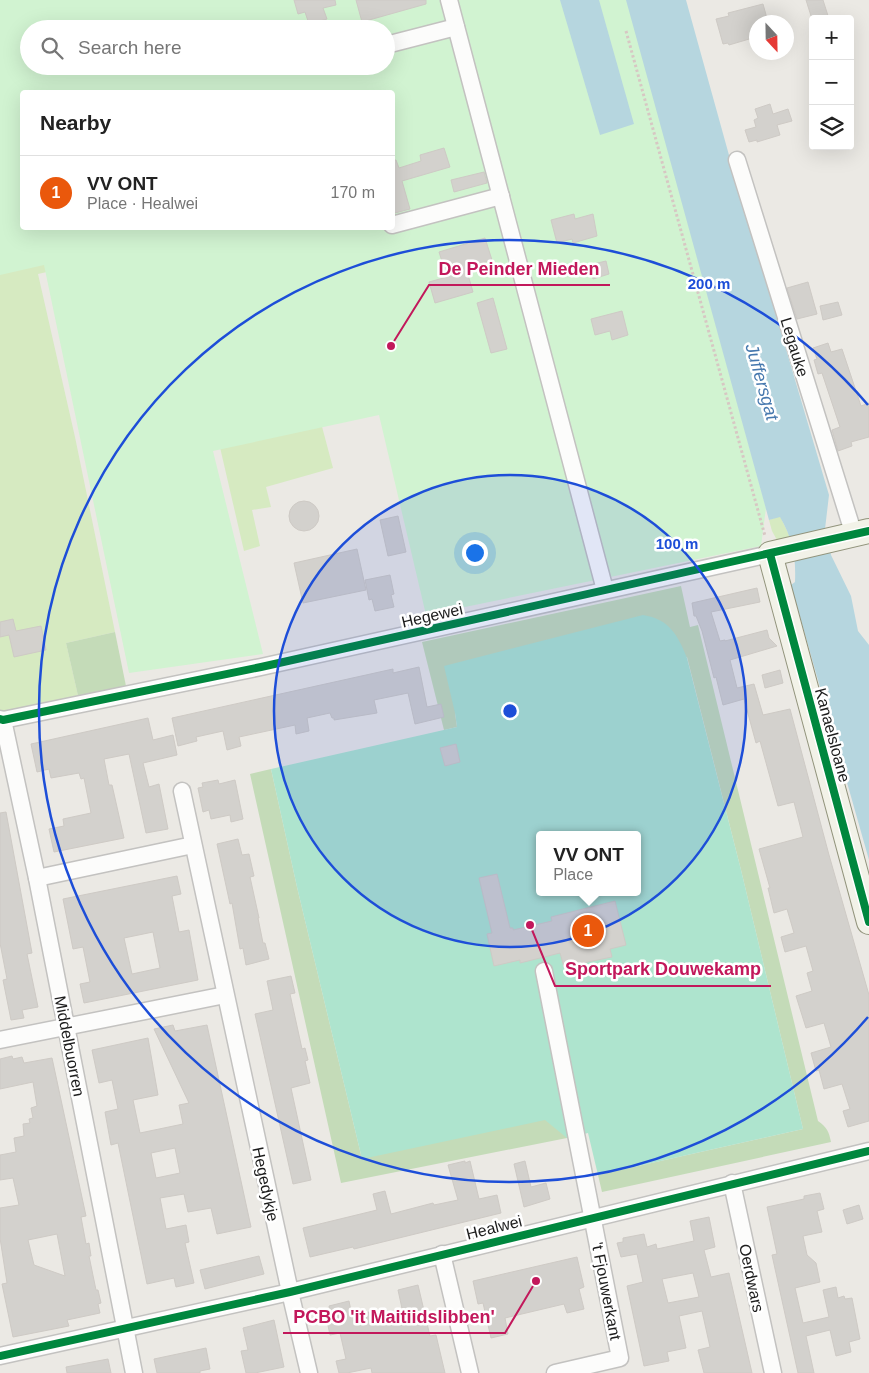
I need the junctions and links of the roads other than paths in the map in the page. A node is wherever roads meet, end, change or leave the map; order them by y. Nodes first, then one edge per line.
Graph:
1 (449, 0) edge
2 (456, 27) junction
3 (395, 43) edge
4 (737, 160) dead end
5 (501, 196) junction
6 (395, 224) edge
7 (853, 535) edge
8 (775, 552) junction
9 (605, 590) junction
10 (2, 720) edge
11 (182, 791) dead end
12 (193, 845) junction
13 (37, 878) junction
14 (869, 922) edge
15 (544, 971) dead end
16 (225, 995) junction
17 (67, 1028) junction
18 (0, 1040) edge
19 (869, 1151) edge
20 (732, 1183) junction
21 (593, 1217) junction
22 (442, 1254) junction
23 (290, 1292) junction
24 (124, 1329) junction
25 (0, 1356) edge
26 (134, 1373) edge
27 (309, 1373) edge
28 (470, 1373) edge
29 (555, 1373) edge
30 (773, 1373) edge

1 - 2 street
2 - 3 street
2 - 5 street
4 - 7 street, Legauke
5 - 6 street
5 - 9 street
7 - 8 street, Hegewei
8 - 9 street, Hegewei
8 - 14 street, Kanaelsloane
9 - 10 street, Hegewei
10 - 13 street, Middelbuorren
11 - 12 street, Hegedykje
12 - 13 street
12 - 16 street, Hegedykje
13 - 17 street, Middelbuorren
15 - 21 street
16 - 17 street
16 - 23 street, Hegedykje
17 - 18 street
17 - 24 street, Middelbuorren
19 - 20 street, Healwei
20 - 21 street, Healwei
20 - 30 street, Oerdwars
21 - 22 street, Healwei
21 - 29 street, 't Fjouwerkant
22 - 23 street, Healwei
22 - 28 street
23 - 24 street, Healwei
23 - 27 street, Hegedykje
24 - 25 street, Healwei
24 - 26 street, Middelbuorren

